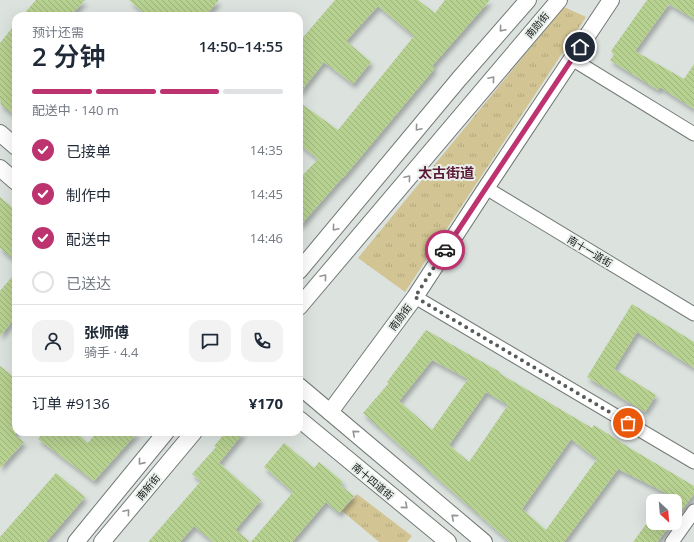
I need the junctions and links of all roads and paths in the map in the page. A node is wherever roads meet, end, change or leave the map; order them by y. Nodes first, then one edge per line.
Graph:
1 (528, 0) edge
2 (559, 0) edge
3 (612, 0) edge
4 (572, 59) junction
5 (0, 133) edge
6 (694, 134) edge
7 (12, 144) edge
8 (0, 168) edge
9 (12, 178) edge
10 (486, 188) junction
11 (303, 266) edge
12 (415, 297) junction
13 (303, 302) edge
14 (694, 314) edge
15 (303, 389) edge
16 (330, 412) junction
17 (303, 422) edge
18 (163, 436) edge
19 (191, 436) edge
20 (694, 462) edge
21 (694, 511) edge
22 (76, 542) edge
23 (102, 542) edge
24 (448, 542) edge
25 (484, 542) edge
26 (672, 542) edge

1 -> 11 main road
13 -> 2 main road, 南勋街
3 - 4 main road, 南勋街
4 - 6 street
4 - 10 main road, 南勋街
5 - 7 main road
8 - 9 main road
10 - 12 main road, 南勋街
10 - 14 street, 南十一道街
12 - 16 main road, 南勋街
12 - 20 street
15 - 16 main road
25 -> 16 main road
17 -> 24 main road, 南十四道街
18 -> 22 main road, 南新街
23 -> 19 main road, 南新街
21 - 26 street

